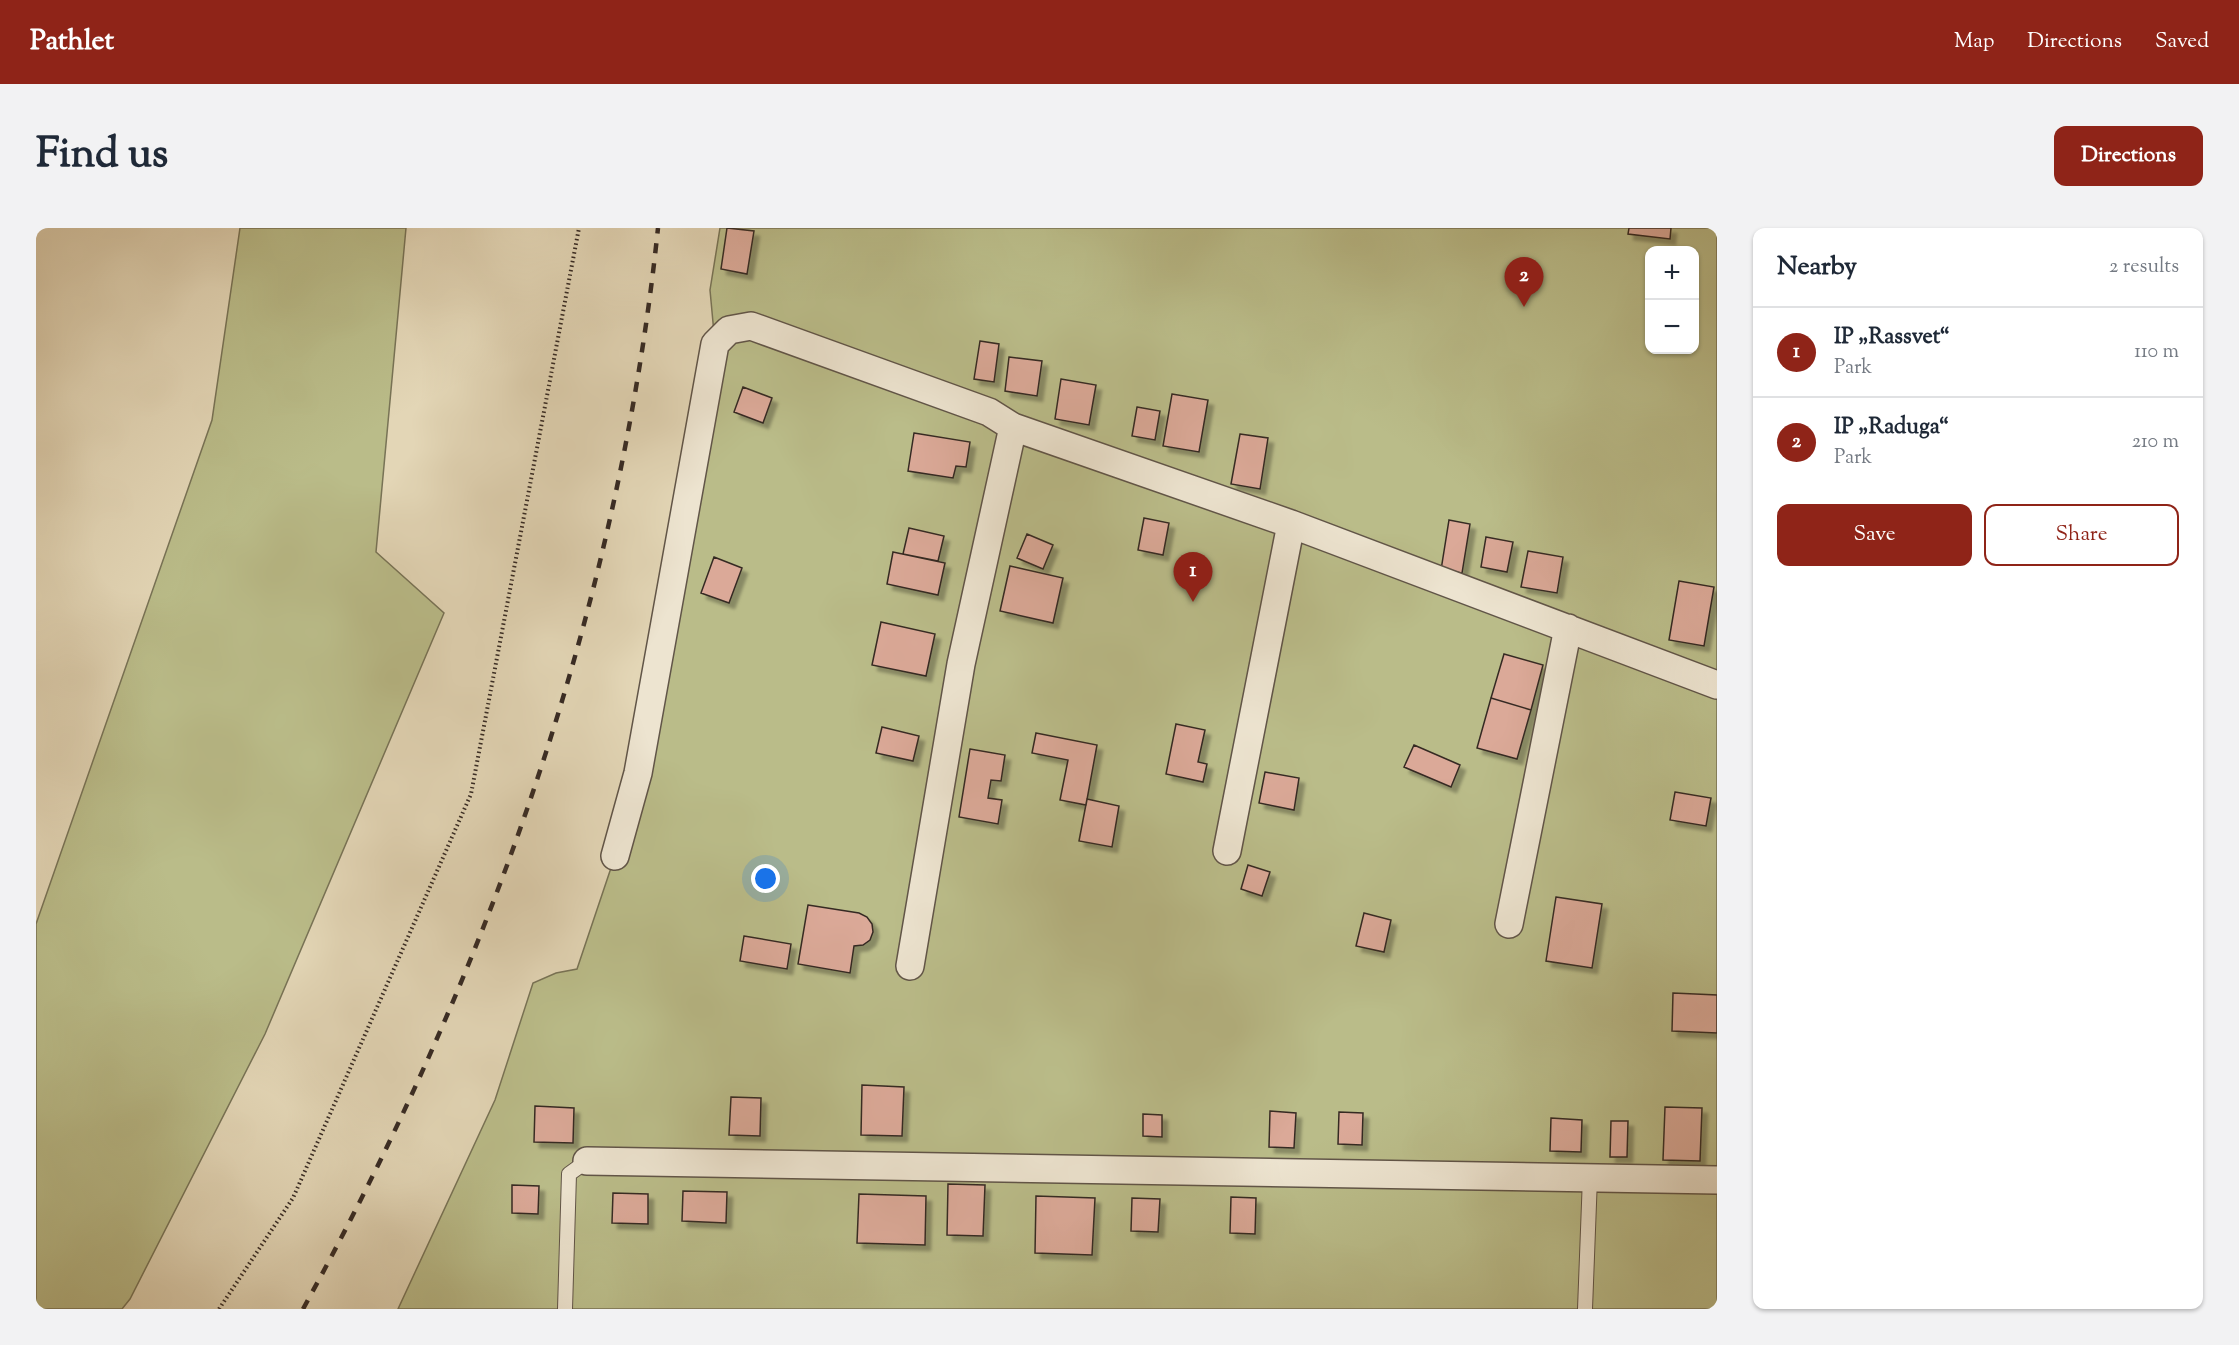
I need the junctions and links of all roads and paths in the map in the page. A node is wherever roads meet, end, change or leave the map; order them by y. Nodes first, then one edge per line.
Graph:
1 (579, 228) edge
2 (1013, 428) junction
3 (1291, 524) junction
4 (1568, 628) junction
5 (1717, 685) edge
6 (1227, 851) dead end
7 (615, 856) dead end
8 (1509, 924) dead end
9 (910, 966) dead end
10 (587, 1161) joint
11 (1590, 1178) junction
12 (1717, 1180) edge
13 (219, 1309) edge
14 (565, 1309) edge
15 (1585, 1309) edge

1 - 13 path
2 - 3 street
2 - 7 street
2 - 9 street
3 - 4 street
3 - 6 street
4 - 5 street
4 - 8 street
10 - 11 street
10 - 14 lane
11 - 12 street
11 - 15 lane

